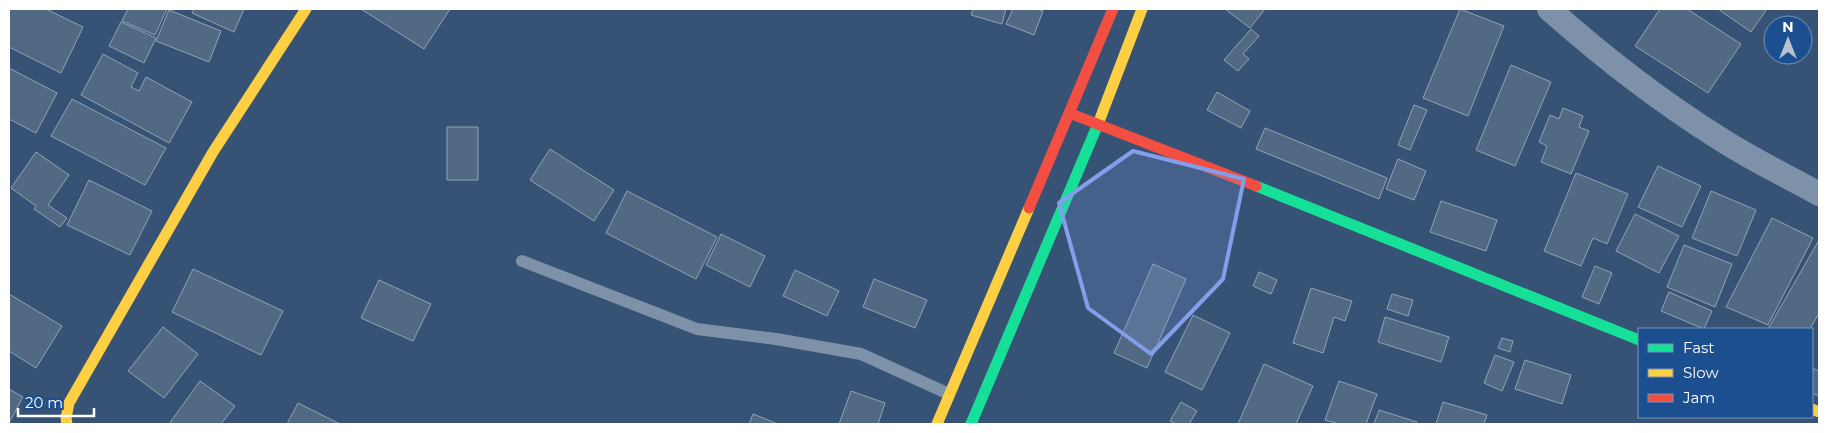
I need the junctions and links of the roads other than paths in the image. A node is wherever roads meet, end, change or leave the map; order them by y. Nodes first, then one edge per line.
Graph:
1 (306, 9) edge
2 (1113, 9) edge
3 (1142, 9) edge
4 (1549, 9) edge
5 (1069, 113) junction
6 (1097, 125) junction
7 (1819, 194) edge
8 (522, 261) dead end
9 (1638, 340) edge
10 (949, 394) junction
11 (67, 424) edge
12 (936, 424) edge
13 (971, 424) edge

1 - 11 street
2 - 5 street
3 - 6 street
4 - 7 street
5 - 6 street
5 - 10 street
6 - 9 street
6 - 13 street
8 - 10 lane
10 - 12 street

